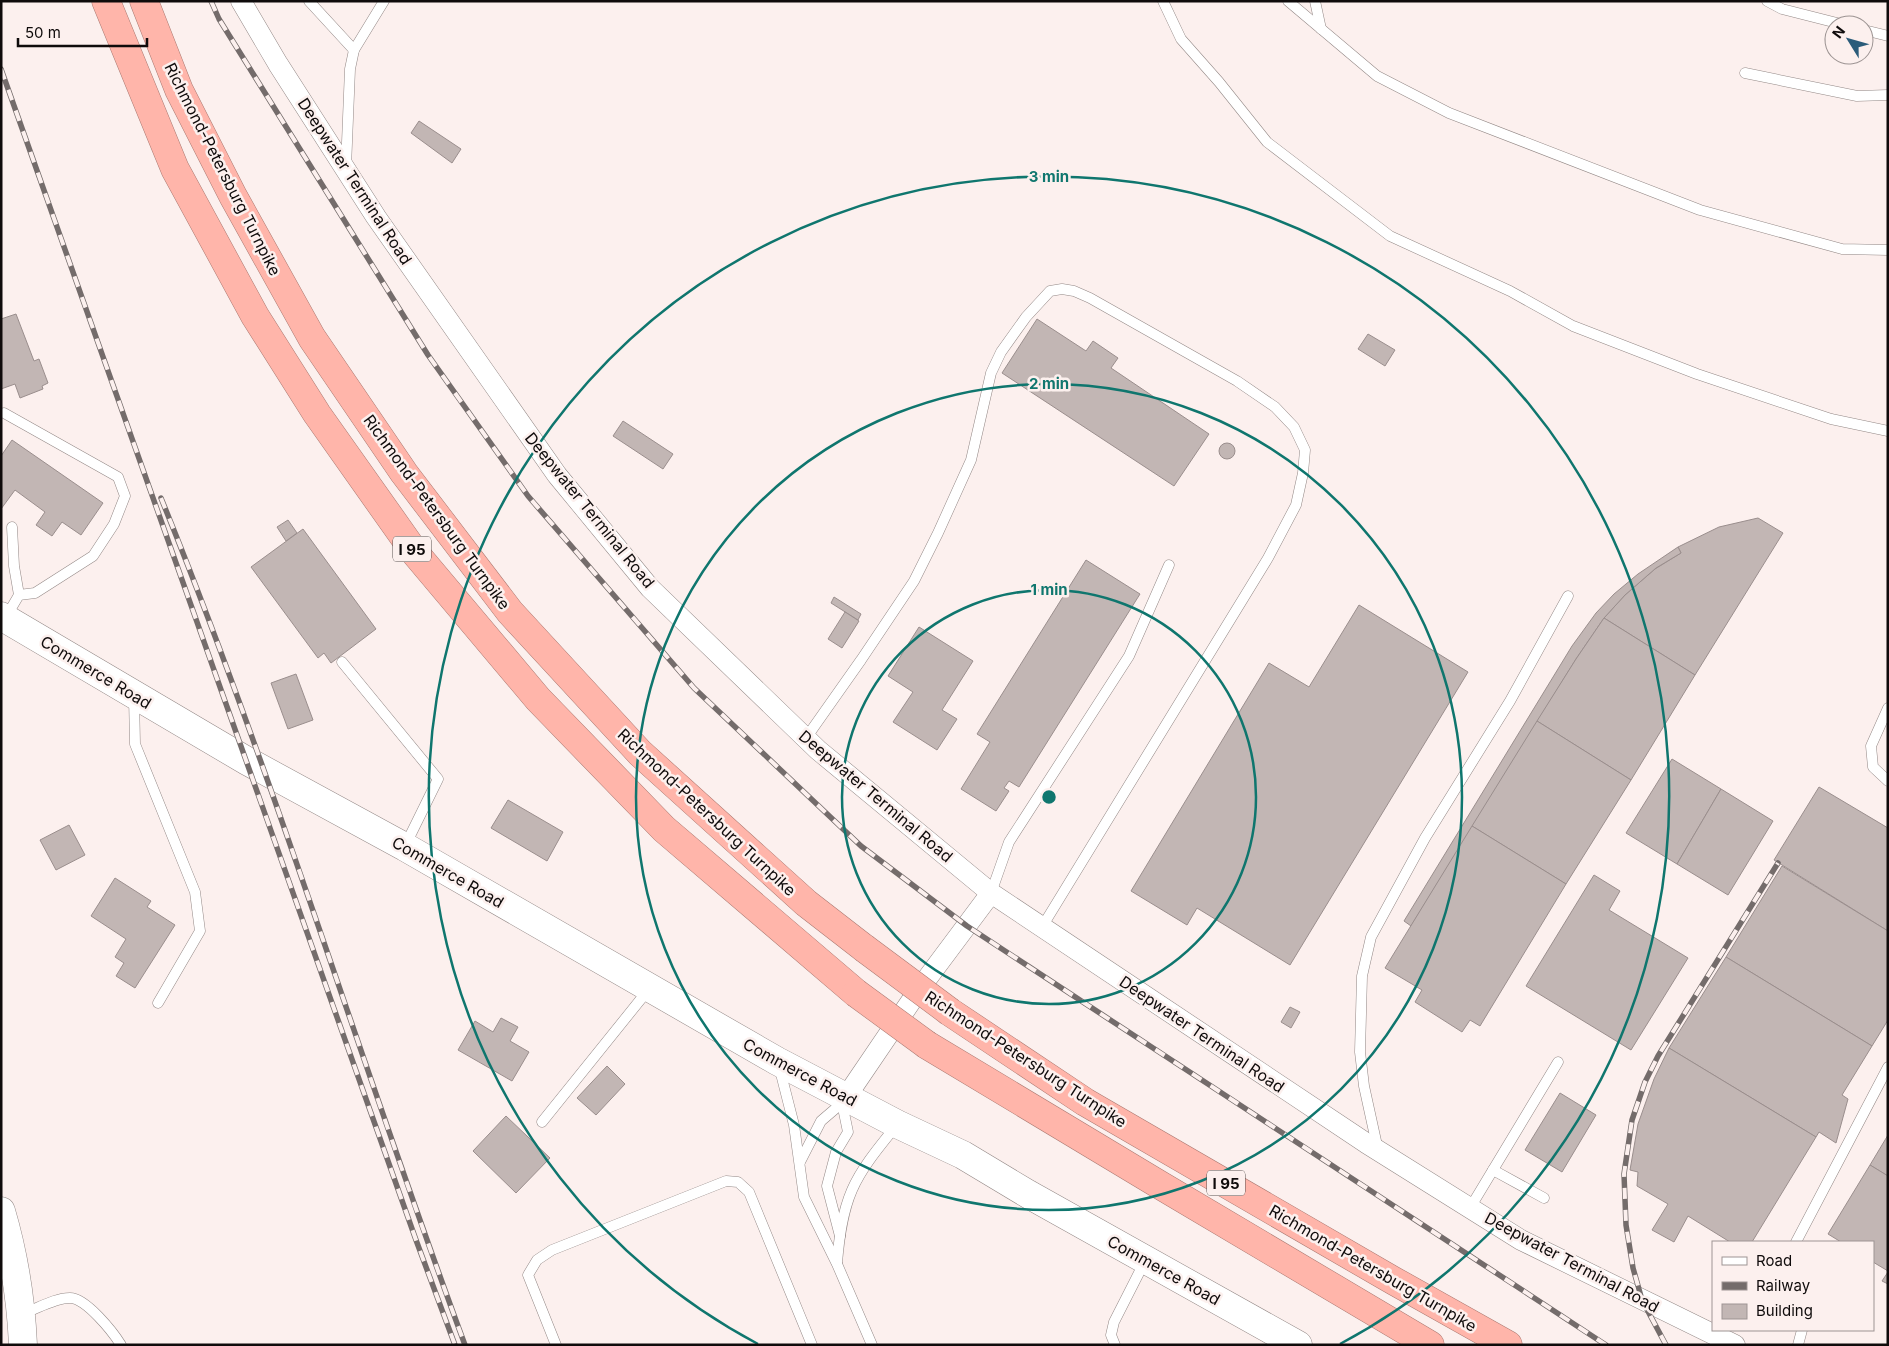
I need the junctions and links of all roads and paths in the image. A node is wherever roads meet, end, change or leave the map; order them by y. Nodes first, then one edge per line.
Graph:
1 (106, 1) edge
2 (144, 1) edge
3 (241, 1) edge
4 (309, 1) edge
5 (384, 1) edge
6 (1163, 1) edge
7 (1288, 1) edge
8 (1315, 1) edge
9 (1767, 1) edge
10 (1824, 20) edge
11 (1321, 29) junction
12 (1874, 32) edge
13 (1888, 36) edge
14 (354, 50) junction
15 (1745, 73) dead end
16 (1888, 94) edge
17 (346, 170) junction
18 (1888, 250) edge
19 (4, 413) dead end
20 (1888, 431) edge
21 (12, 527) dead end
22 (1169, 565) dead end
23 (18, 594) junction
24 (1568, 596) dead end
25 (3, 617) edge
26 (342, 662) dead end
27 (134, 694) junction
28 (1888, 708) edge
29 (806, 738) junction
30 (1888, 781) edge
31 (405, 847) junction
32 (991, 893) junction
33 (1042, 927) junction
34 (649, 988) junction
35 (158, 1003) dead end
36 (777, 1061) junction
37 (1558, 1062) dead end
38 (1888, 1067) edge
39 (844, 1100) junction
40 (542, 1122) dead end
41 (897, 1124) junction
42 (1379, 1151) junction
43 (800, 1162) junction
44 (1493, 1170) junction
45 (1544, 1198) dead end
46 (1470, 1208) junction
47 (1, 1211) edge
48 (840, 1236) junction
49 (1797, 1241) edge
50 (837, 1264) junction
51 (1143, 1265) junction
52 (21, 1315) junction
53 (1802, 1331) edge
54 (1290, 1344) edge
55 (23, 1345) edge
56 (121, 1345) edge
57 (556, 1345) edge
58 (812, 1345) edge
59 (872, 1345) edge
60 (1115, 1345) edge
61 (1430, 1345) edge
62 (1508, 1345) edge
63 (1735, 1345) edge
64 (1798, 1345) edge

1 - 61 highway, I 95, bridge
2 - 62 highway, Richmond-Petersburg Turnpike / I 95, bridge
3 - 17 street, Deepwater Terminal Road
4 - 14 lane
5 - 14 lane
6 - 20 lane
7 - 11 lane
8 - 11 lane
9 - 10 lane
11 - 18 lane
12 - 13 lane
14 - 17 lane
15 - 16 lane
17 - 29 street, Deepwater Terminal Road
19 - 23 lane
21 - 23 lane
22 - 32 lane
23 - 25 lane
24 - 42 lane
25 - 27 main road, Commerce Road
26 - 31 lane
27 - 31 main road, Commerce Road
27 - 35 lane
28 - 30 lane
29 - 32 street, Deepwater Terminal Road
29 - 33 lane
31 - 34 main road, Commerce Road
32 - 33 street, Deepwater Terminal Road
32 - 39 street
33 - 42 street, Deepwater Terminal Road
34 - 36 main road, Commerce Road
34 - 40 lane
36 - 39 main road, Commerce Road
36 - 43 lane
37 - 44 lane
38 - 49 lane
39 - 41 main road, Commerce Road
39 - 43 lane
39 - 48 lane
41 - 48 lane
41 - 51 main road, Commerce Road
42 - 46 street, Deepwater Terminal Road
43 - 50 lane
44 - 45 lane
44 - 46 lane
46 - 63 street, Deepwater Terminal Road
47 - 52 main road
48 - 50 lane
50 - 59 lane
51 - 54 main road, Commerce Road
51 - 60 lane
52 - 55 main road
52 - 56 lane
53 - 64 lane
57 - 58 lane

